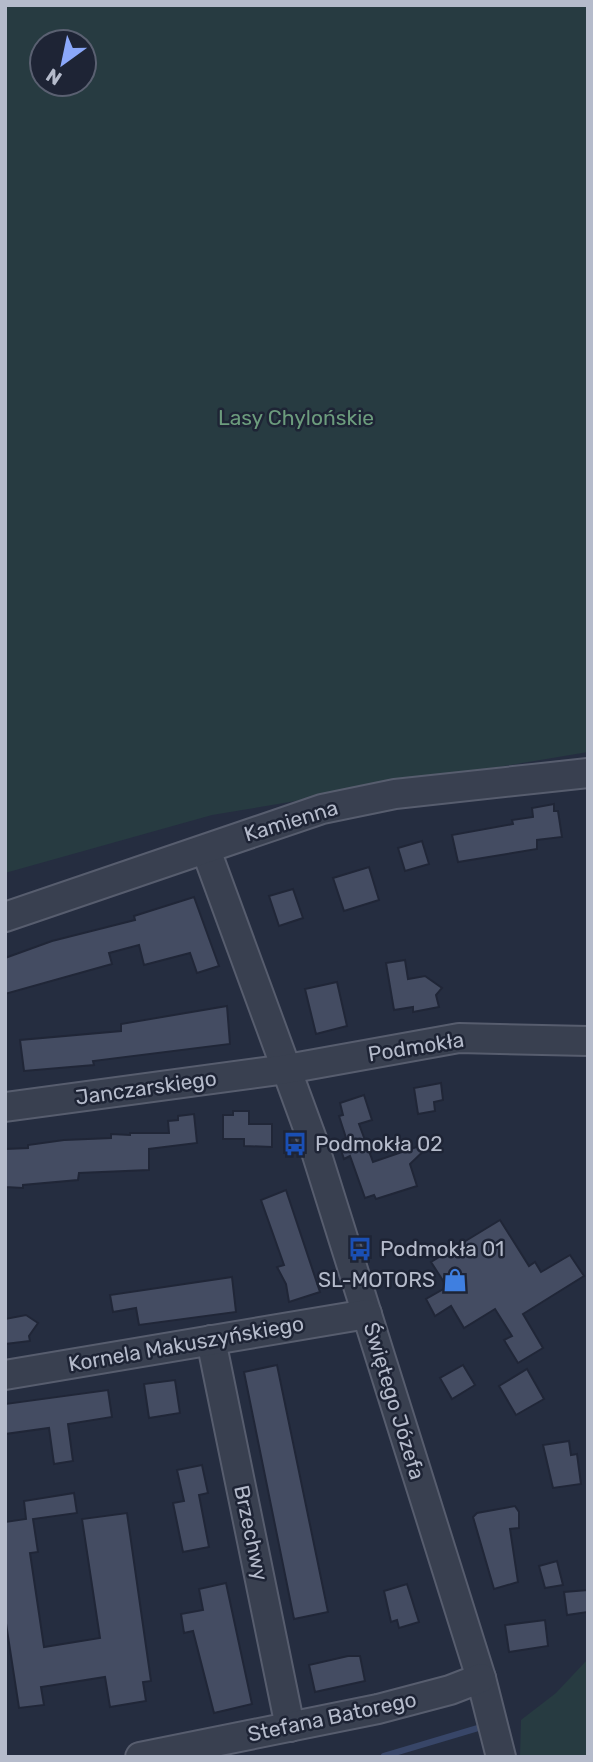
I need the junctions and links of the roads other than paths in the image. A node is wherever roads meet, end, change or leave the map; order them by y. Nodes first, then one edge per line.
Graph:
1 (588, 773) edge
2 (206, 850) junction
3 (5, 917) edge
4 (588, 1041) edge
5 (287, 1069) junction
6 (5, 1107) edge
7 (367, 1314) junction
8 (211, 1340) junction
9 (5, 1375) edge
10 (481, 1678) junction
11 (290, 1727) junction
12 (168, 1755) edge
13 (140, 1757) edge
14 (501, 1757) edge

1 - 2 street, Kamienna
2 - 3 street, Kamienna
2 - 5 street, Świętego Józefa
4 - 5 street, Podmokła
5 - 6 street, Janczarskiego
5 - 7 street, Świętego Józefa
7 - 8 street, Kornela Makuszyńskiego
7 - 10 street, Świętego Józefa
8 - 9 street, Kornela Makuszyńskiego
8 - 11 street, Brzechwy
10 - 11 street, Stefana Batorego
10 - 14 street, Świętego Józefa
11 - 12 street, Stefana Batorego
12 - 13 street, Stefana Batorego

